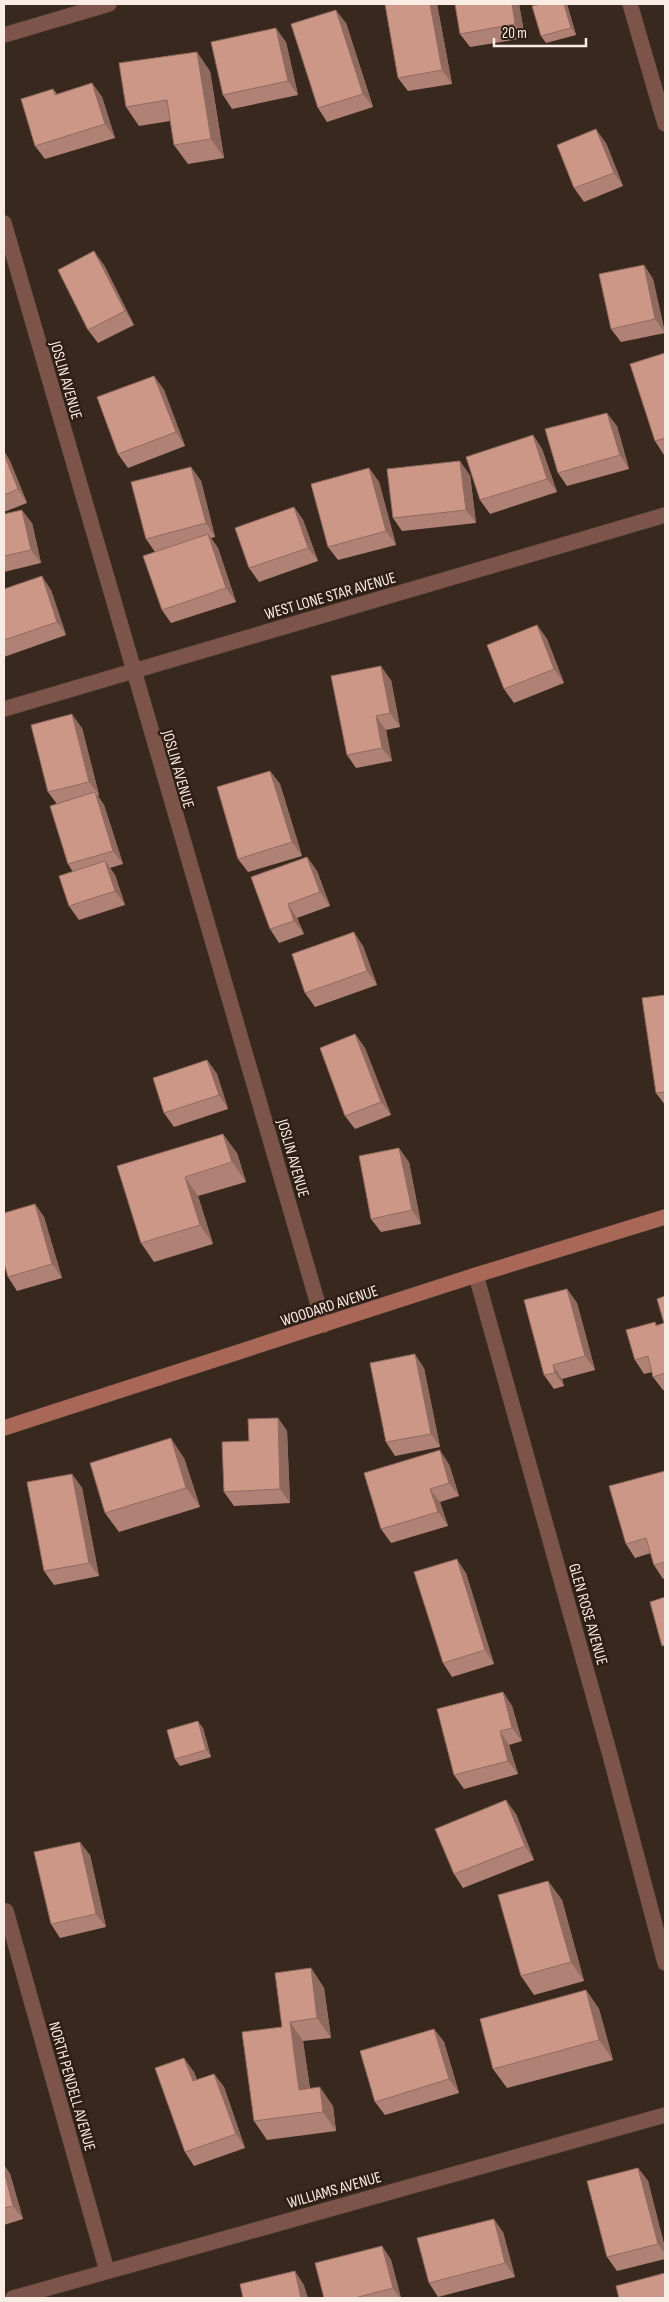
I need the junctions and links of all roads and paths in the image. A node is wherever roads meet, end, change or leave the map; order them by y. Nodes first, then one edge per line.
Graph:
1 (109, 4) edge
2 (630, 4) edge
3 (4, 35) edge
4 (665, 124) edge
5 (4, 223) edge
6 (665, 515) edge
7 (132, 671) junction
8 (4, 709) edge
9 (665, 1217) edge
10 (476, 1275) junction
11 (324, 1325) junction
12 (4, 1428) edge
13 (6, 1911) dead end
14 (665, 1963) edge
15 (665, 2115) edge
16 (107, 2271) junction
17 (13, 2298) edge

1 - 3 street
2 - 4 street
5 - 7 street, JOSLIN AVENUE
6 - 7 street, WEST LONE STAR AVENUE
7 - 8 street, WEST LONE STAR AVENUE
7 - 11 street, JOSLIN AVENUE
9 - 10 street, WOODARD AVENUE
10 - 11 street, WOODARD AVENUE
10 - 14 street, GLEN ROSE AVENUE
11 - 12 street, WOODARD AVENUE
13 - 16 street, NORTH PENDELL AVENUE
15 - 16 street, WILLIAMS AVENUE
16 - 17 street, WILLIAMS AVENUE

